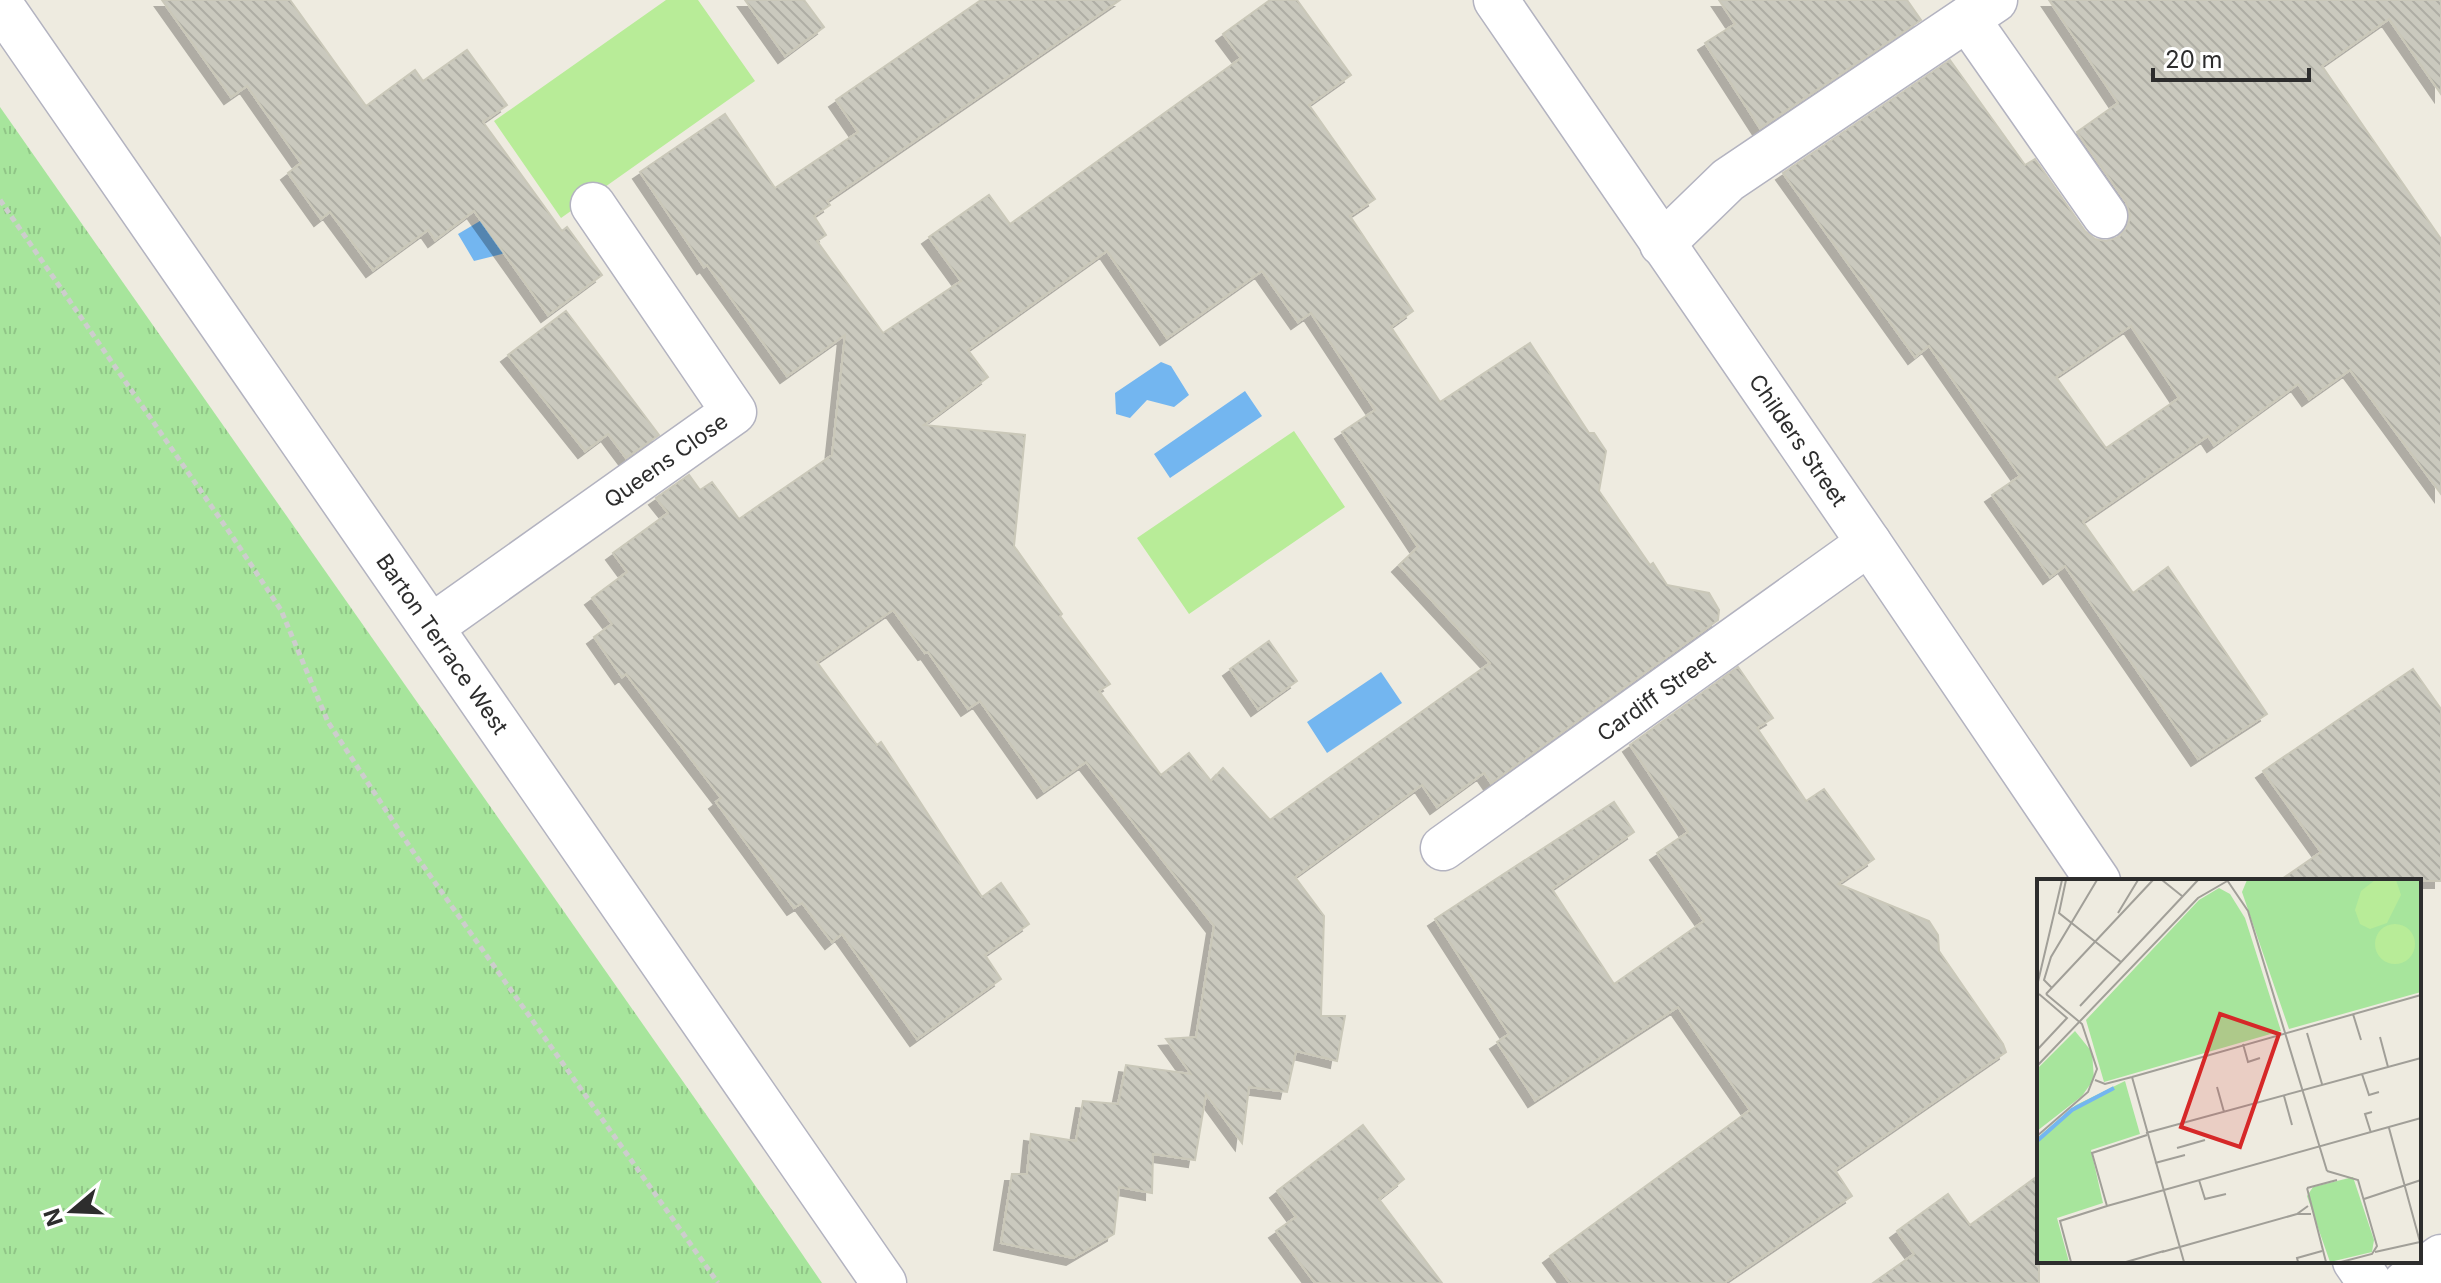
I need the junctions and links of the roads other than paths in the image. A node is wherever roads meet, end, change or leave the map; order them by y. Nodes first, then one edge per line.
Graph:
1 (1496, 0) edge
2 (0, 4) edge
3 (1982, 10) edge
4 (593, 205) dead end
5 (2105, 216) dead end
6 (1662, 244) junction
7 (1869, 543) junction
8 (431, 627) junction
9 (1443, 848) dead end
10 (2097, 879) edge
11 (2441, 1257) edge
12 (2356, 1263) edge
13 (884, 1283) edge
14 (2370, 1283) edge
15 (2405, 1283) edge

1 - 6 street, Childers Street
2 - 8 street, Barton Terrace West
3 - 5 street
3 - 6 street
4 - 8 street, Queens Close
6 - 7 street, Childers Street
7 - 9 street, Cardiff Street
7 - 10 street, Childers Street
8 - 13 street, Barton Terrace West
11 - 15 street
12 - 14 street

